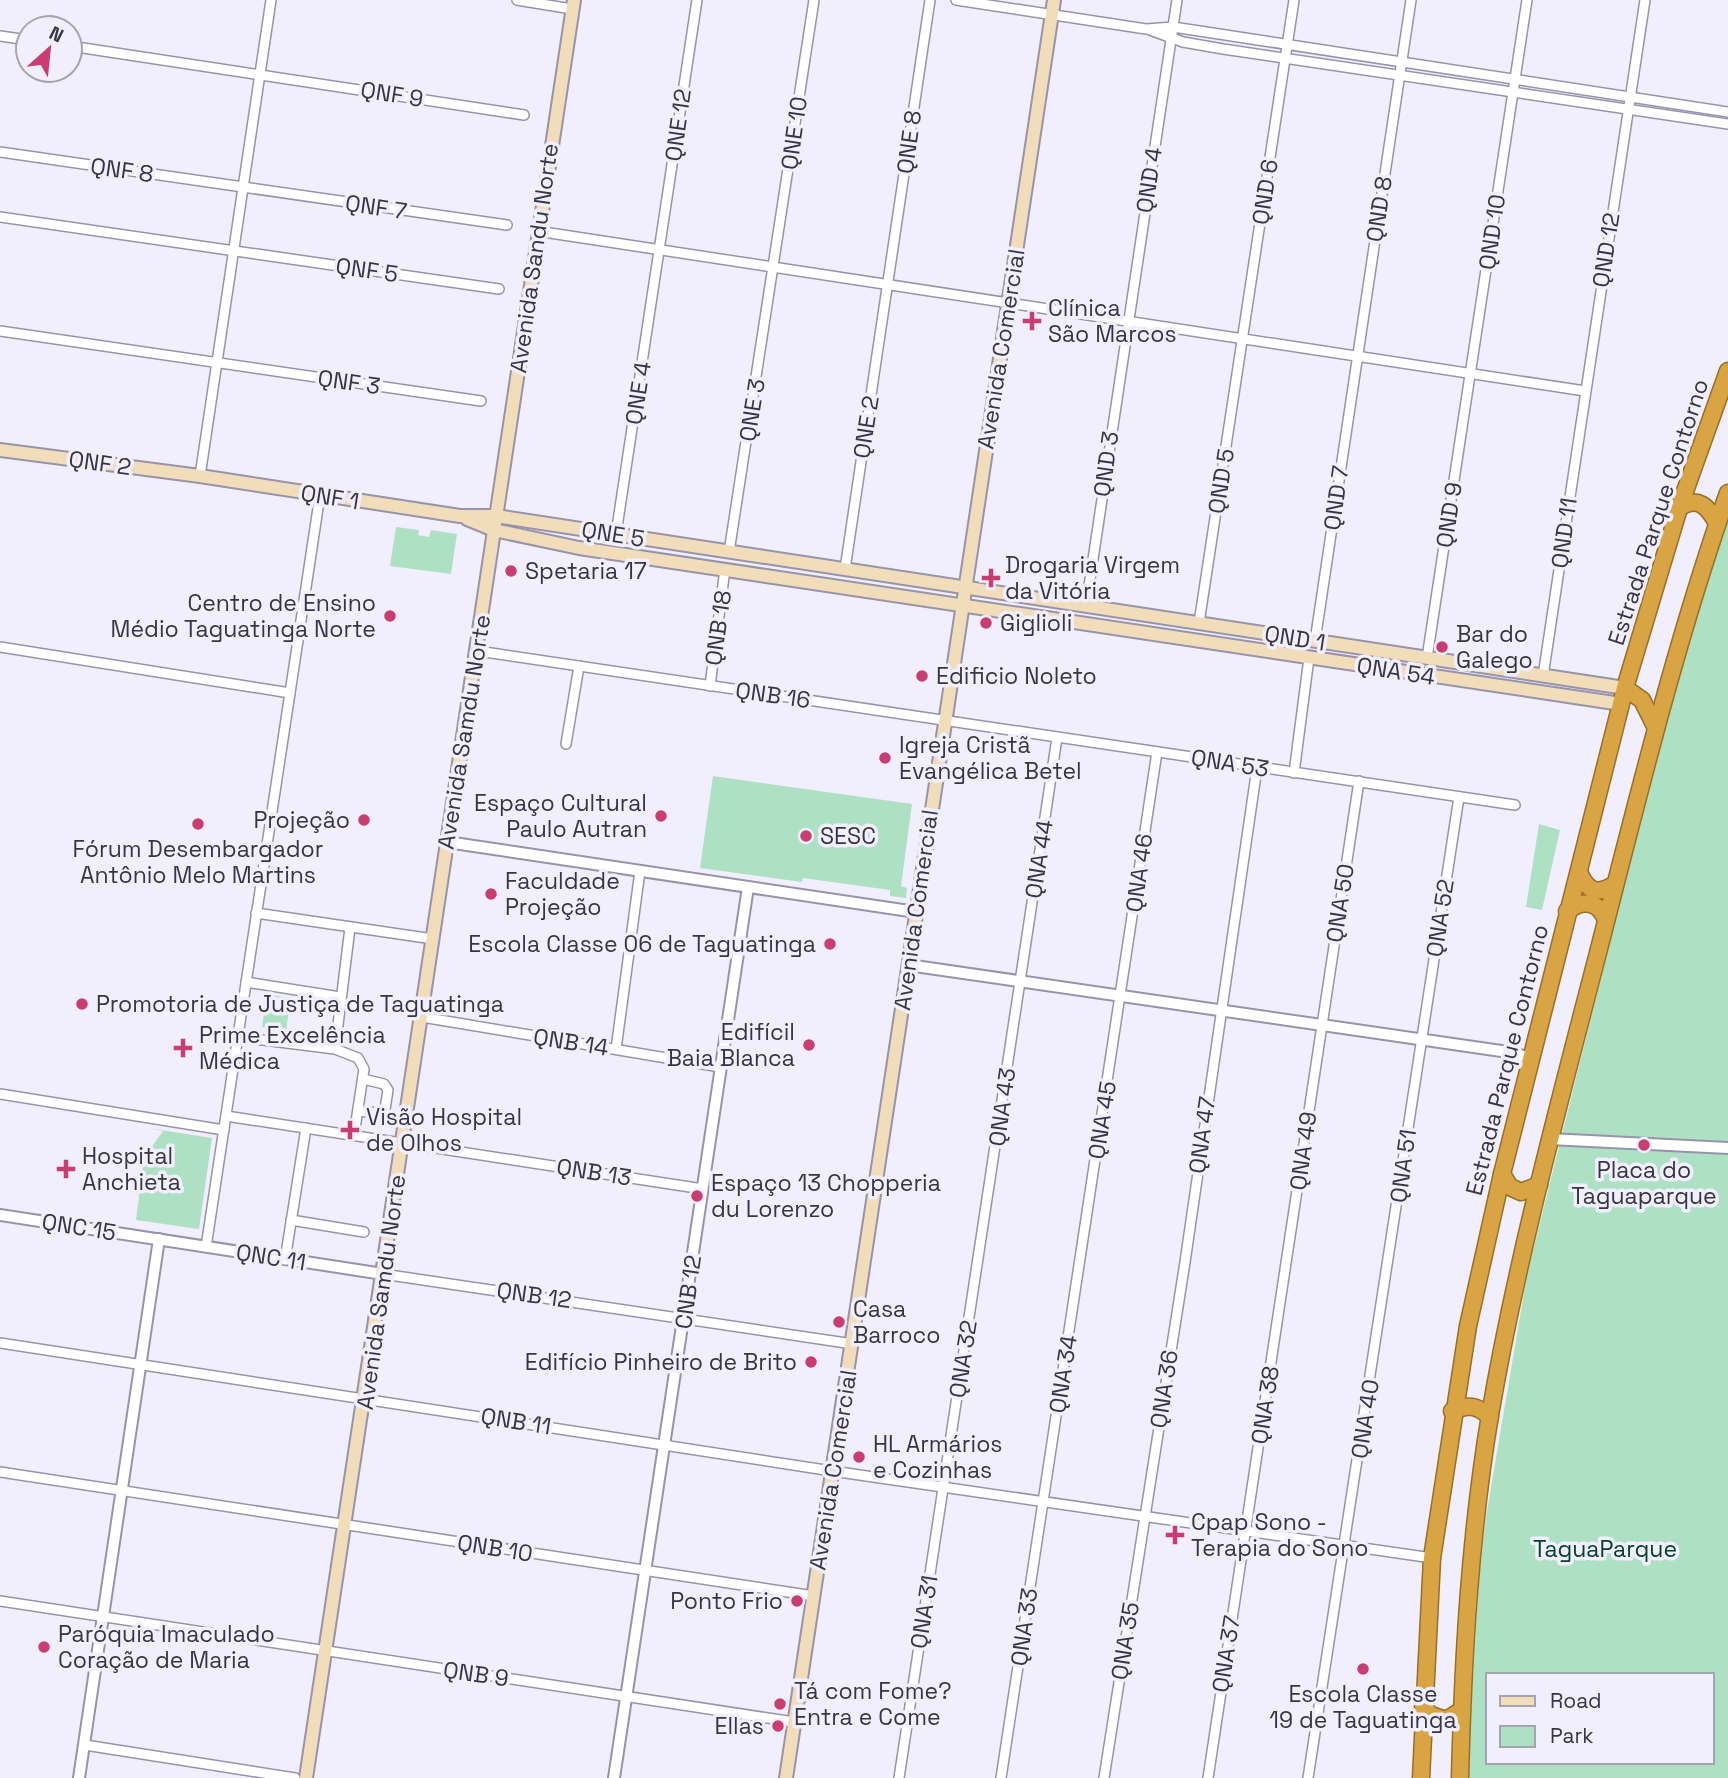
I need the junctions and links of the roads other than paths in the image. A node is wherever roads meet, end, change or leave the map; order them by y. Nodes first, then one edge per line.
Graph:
1 (271, 0) edge
2 (517, 0) edge
3 (697, 0) edge
4 (814, 0) edge
5 (930, 0) edge
6 (956, 0) edge
7 (1055, 0) edge
8 (1177, 0) edge
9 (1294, 0) edge
10 (1412, 0) edge
11 (1527, 0) edge
12 (1645, 0) edge
13 (573, 5) edge
14 (1052, 16) junction
15 (1172, 27) junction
16 (1146, 29) junction
17 (1171, 39) junction
18 (1287, 45) junction
19 (84, 48) edge
20 (1285, 58) junction
21 (1402, 62) junction
22 (260, 75) junction
23 (1400, 76) junction
24 (1515, 79) junction
25 (1513, 92) junction
26 (1630, 97) junction
27 (1628, 110) junction
28 (1728, 112) edge
29 (524, 115) dead end
30 (1728, 124) edge
31 (0, 152) edge
32 (244, 188) junction
33 (0, 217) edge
34 (507, 225) dead end
35 (537, 231) junction
36 (660, 251) junction
37 (234, 252) junction
38 (774, 267) junction
39 (888, 285) junction
40 (499, 289) dead end
41 (1008, 304) junction
42 (1127, 322) junction
43 (0, 331) edge
44 (1243, 339) junction
45 (1357, 355) junction
46 (217, 362) junction
47 (1728, 371) edge
48 (1471, 372) junction
49 (1585, 391) junction
50 (481, 401) dead end
51 (0, 450) edge
52 (200, 476) junction
53 (1728, 493) edge
54 (320, 495) junction
55 (1679, 508) junction
56 (460, 516) junction
57 (496, 516) junction
58 (1717, 523) junction
59 (555, 526) junction
60 (494, 530) junction
61 (582, 530) junction
62 (616, 534) junction
63 (550, 543) junction
64 (579, 548) junction
65 (729, 552) junction
66 (725, 569) junction
67 (850, 570) junction
68 (965, 588) junction
69 (852, 589) junction
70 (1036, 598) junction
71 (1086, 606) junction
72 (963, 607) junction
73 (1032, 617) junction
74 (1199, 623) junction
75 (1248, 631) junction
76 (1268, 634) junction
77 (1315, 641) junction
78 (0, 647) edge
79 (1243, 648) junction
80 (478, 651) junction
81 (1265, 651) junction
82 (1309, 658) junction
83 (1427, 658) junction
84 (579, 666) junction
85 (1543, 676) junction
86 (1577, 681) junction
87 (710, 686) junction
88 (290, 693) junction
89 (1623, 696) junction
90 (1573, 697) junction
91 (945, 720) junction
92 (1656, 728) junction
93 (1057, 738) junction
94 (566, 744) dead end
95 (1157, 752) junction
96 (1257, 768) junction
97 (1294, 773) junction
98 (1359, 781) junction
99 (1460, 797) junction
100 (1515, 805) dead end
101 (447, 842) junction
102 (640, 871) junction
103 (1579, 872) junction
104 (1615, 884) junction
105 (748, 887) junction
106 (1567, 911) junction
107 (916, 912) junction
108 (256, 913) junction
109 (1606, 920) junction
110 (350, 928) junction
111 (433, 939) junction
112 (908, 965) junction
113 (1021, 981) junction
114 (246, 982) junction
115 (1121, 994) junction
116 (340, 997) junction
117 (1220, 1008) junction
118 (422, 1017) junction
119 (1321, 1024) junction
120 (238, 1037) junction
121 (1422, 1040) junction
122 (1534, 1045) junction
123 (335, 1049) junction
124 (616, 1049) junction
125 (1515, 1053) junction
126 (1530, 1064) junction
127 (720, 1067) junction
128 (363, 1074) junction
129 (0, 1094) edge
130 (358, 1111) junction
131 (226, 1116) junction
132 (306, 1128) junction
133 (224, 1130) junction
134 (354, 1135) junction
135 (1549, 1139) junction
136 (402, 1143) junction
137 (1728, 1148) edge
138 (1502, 1174) junction
139 (1539, 1185) junction
140 (703, 1189) junction
141 (0, 1215) edge
142 (291, 1220) junction
143 (365, 1231) dead end
144 (984, 1232) joint
145 (159, 1239) junction
146 (206, 1247) junction
147 (1083, 1247) joint
148 (285, 1260) junction
149 (1185, 1262) joint
150 (383, 1274) junction
151 (1285, 1279) joint
152 (1384, 1293) joint
153 (684, 1317) junction
154 (0, 1343) edge
155 (853, 1344) junction
156 (138, 1364) junction
157 (366, 1398) junction
158 (1452, 1411) junction
159 (1490, 1417) junction
160 (665, 1445) junction
161 (832, 1471) junction
162 (0, 1472) edge
163 (943, 1487) junction
164 (121, 1490) junction
165 (1042, 1501) junction
166 (1144, 1516) junction
167 (344, 1525) junction
168 (1245, 1531) junction
169 (1345, 1546) junction
170 (1432, 1558) junction
171 (646, 1571) junction
172 (814, 1596) junction
173 (0, 1601) edge
174 (103, 1617) junction
175 (325, 1652) junction
176 (626, 1697) junction
177 (1423, 1707) junction
178 (1462, 1710) junction
179 (794, 1722) junction
180 (85, 1745) junction
181 (79, 1778) edge
182 (295, 1778) edge
183 (306, 1778) edge
184 (614, 1778) edge
185 (786, 1778) edge
186 (899, 1778) edge
187 (1001, 1778) edge
188 (1104, 1778) edge
189 (1208, 1778) edge
190 (1308, 1778) edge
191 (1421, 1778) edge
192 (1460, 1778) edge

1 - 22 street
2 - 13 street
3 - 36 street, QNE 12
4 - 38 street, QNE 10
5 - 39 street, QNE 8
6 - 14 street
7 - 14 main road, Avenida Comercial
8 - 15 street, QND 4
9 - 18 street, QND 6
10 - 21 street, QND 8
11 - 24 street, QND 10
12 - 26 street, QND 12
13 - 35 main road, Avenida Sandu Norte
14 - 16 street
14 - 41 main road, Avenida Comercial
15 - 16 street
15 - 17 street, QND 4
15 - 18 street
16 - 17 street
17 - 20 street
17 - 42 street, QND 4
18 - 20 street, QND 6
18 - 21 street
19 - 22 street, QNF 9
20 - 23 street
20 - 44 street, QND 6
21 - 23 street, QND 8
21 - 24 street
22 - 29 street, QNF 9
22 - 32 street
23 - 25 street
23 - 45 street, QND 8
24 - 25 street, QND 10
24 - 26 street
25 - 27 street
25 - 48 street, QND 10
26 - 27 street, QND 12
26 - 28 street
27 - 30 street
27 - 49 street, QND 12
31 - 32 street, QNF 8
32 - 34 street, QNF 7
32 - 37 street
33 - 37 street, QNF 5
35 - 36 street
35 - 57 main road, Avenida Sandu Norte
36 - 38 street
36 - 62 street, QNE 4
37 - 40 street, QNF 5
37 - 46 street
38 - 39 street
38 - 65 street, QNE 3
39 - 41 street
39 - 67 street, QNE 2
41 - 42 street
41 - 68 main road, Avenida Comercial
42 - 44 street
42 - 71 street, QND 3
43 - 46 street, QNF 3
44 - 45 street
44 - 74 street, QND 5
45 - 48 street
45 - 77 street, QND 7
46 - 50 street, QNF 3
46 - 52 street
47 - 55 highway, Estrada Parque Contorno
48 - 49 street
48 - 83 street, QND 9
49 - 85 street, QND 11
51 - 52 main road, QNF 2
52 - 54 main road, QNF 1
53 - 58 highway
54 - 56 main road, QNF 1
54 - 88 street
55 - 58 highway
55 - 89 highway, Estrada Parque Contorno
56 - 57 main road, QNF 1
56 - 60 main road, QNF 1
57 - 59 main road, QNE 5
57 - 60 main road, Avenida Samdu Norte
58 - 92 highway
59 - 61 main road, QNE 5
59 - 63 main road
60 - 63 main road, QNF 1
60 - 80 main road, Avenida Samdu Norte
61 - 62 main road, QNE 5
61 - 64 main road
62 - 65 main road, QNE 5
63 - 64 main road, QNF 1
64 - 66 main road, QNF 1
65 - 67 main road, QNE 5
66 - 69 main road, QNF 1
66 - 87 street, QNB 18
67 - 68 main road, QND 1
67 - 69 main road
68 - 70 main road, QND 1
68 - 72 main road, Avenida Comercial
69 - 72 main road
70 - 71 main road, QND 1
70 - 73 main road
71 - 74 main road, QND 1
72 - 73 main road, QNA 54
72 - 91 main road, Avenida Comercial
73 - 79 main road, QNA 54
74 - 75 main road, QND 1
75 - 76 main road, QND 1
75 - 79 main road
76 - 77 main road, QND 1
76 - 81 main road
77 - 83 main road, QND 1
78 - 88 street
79 - 81 main road, QNA 54
80 - 84 street, QNB 16
80 - 101 main road, Avenida Samdu Norte
81 - 82 main road, QNA 54
82 - 90 main road, QNA 54
82 - 97 street
83 - 85 main road, QND 1
84 - 87 street, QNB 16
84 - 94 street
85 - 86 main road, QND 1
86 - 89 main road, QND 1
86 - 90 main road
87 - 91 street, QNB 16
88 - 108 street
89 - 90 main road, QNA 54
89 - 92 highway
89 - 103 highway, Estrada Parque Contorno
91 - 93 street, QNA 53
91 - 107 main road, Avenida Comercial
92 - 104 highway
93 - 95 street, QNA 53
93 - 113 street, QNA 44
95 - 96 street, QNA 53
95 - 115 street, QNA 46
96 - 97 street, QNA 53
96 - 117 street, QNA 47
97 - 98 street, QNA 53
98 - 99 street, QNA 53
98 - 119 street, QNA 50
99 - 100 street, QNA 53
99 - 121 street, QNA 52
101 - 102 street
101 - 111 main road, Avenida Samdu Norte
102 - 105 street
102 - 124 street
103 - 104 highway
103 - 106 highway, Estrada Parque Contorno
104 - 109 highway
105 - 107 street
105 - 127 street, CNB 12
106 - 109 highway
106 - 122 highway, Estrada Parque Contorno
107 - 112 main road, Avenida Comercial
108 - 110 street
108 - 114 street
109 - 135 highway
110 - 111 street
110 - 116 street
111 - 118 main road, Avenida Samdu Norte
112 - 113 street
112 - 155 main road, Avenida Comercial
113 - 115 street
113 - 144 street, QNA 43
114 - 116 street
114 - 120 street
115 - 117 street
115 - 147 street, QNA 45
116 - 123 street
117 - 119 street
117 - 149 street, QNA 47
118 - 124 street, QNB 14
118 - 136 main road, Avenida Samdu Norte
119 - 121 street
119 - 151 street, QNA 49
120 - 123 street
120 - 131 street
121 - 125 street
121 - 152 street, QNA 51
122 - 125 street
122 - 126 highway, Estrada Parque Contorno
123 - 128 street
124 - 127 street, QNB 14
125 - 126 street
126 - 138 highway, Estrada Parque Contorno
127 - 140 street, CNB 12
128 - 130 street
128 - 130 street
129 - 133 street
130 - 134 street
131 - 132 street, QNB 13
131 - 133 street
132 - 134 street, QNB 13
132 - 142 street
133 - 146 street
134 - 136 street, QNB 13
135 - 137 street
135 - 139 highway
136 - 140 street, QNB 13
136 - 150 main road, Avenida Samdu Norte
138 - 139 highway
138 - 158 highway, Estrada Parque Contorno
139 - 159 highway
140 - 153 street, CNB 12
141 - 145 street, QNC 15
142 - 143 street
142 - 148 street
144 - 163 street, QNA 32
145 - 146 street, QNC 11
145 - 156 street
146 - 148 street, QNC 11
147 - 165 street, QNA 34
148 - 150 street, QNC 11
149 - 166 street, QNA 36
150 - 153 street, QNB 12
150 - 157 main road, Avenida Samdu Norte
151 - 168 street, QNA 38
152 - 169 street, QNA 40
153 - 155 street, QNB 12
153 - 160 street, CNB 12
154 - 156 street, QNB 11
155 - 161 main road, Avenida Comercial
156 - 157 street, QNB 11
156 - 164 street
157 - 160 street, QNB 11
157 - 167 main road, Avenida Samdu Norte
158 - 159 highway
158 - 170 highway, Estrada Parque Contorno
159 - 178 highway
160 - 161 street, QNB 11
160 - 171 street, CNB 12
161 - 163 street, QNB 11
161 - 172 main road, Avenida Comercial
162 - 164 street, QNB 10
163 - 165 street, QNB 11
163 - 186 street, QNA 31
164 - 167 street, QNB 10
164 - 174 street
165 - 166 street, QNB 11
165 - 187 street, QNA 33
166 - 168 street, QNB 11
166 - 188 street, QNA 35
167 - 171 street, QNB 10
167 - 175 main road, Avenida Samdu Norte
168 - 169 street, QNB 11
168 - 189 street, QNA 37
169 - 170 street, QNB 11
169 - 190 street, QNA 40
170 - 177 highway, Estrada Parque Contorno
171 - 172 street, QNB 10
171 - 176 street, CNB 12
172 - 179 main road, Avenida Comercial
173 - 174 street, QNB 9
174 - 175 street, QNB 9
174 - 180 street
175 - 176 street, QNB 9
175 - 183 main road, Avenida Samdu Norte
176 - 179 street, QNB 9
176 - 184 street, CNB 12
177 - 178 highway
177 - 191 highway, Estrada Parque Contorno
178 - 192 highway
179 - 185 main road, Avenida Comercial
180 - 181 street
180 - 182 street

